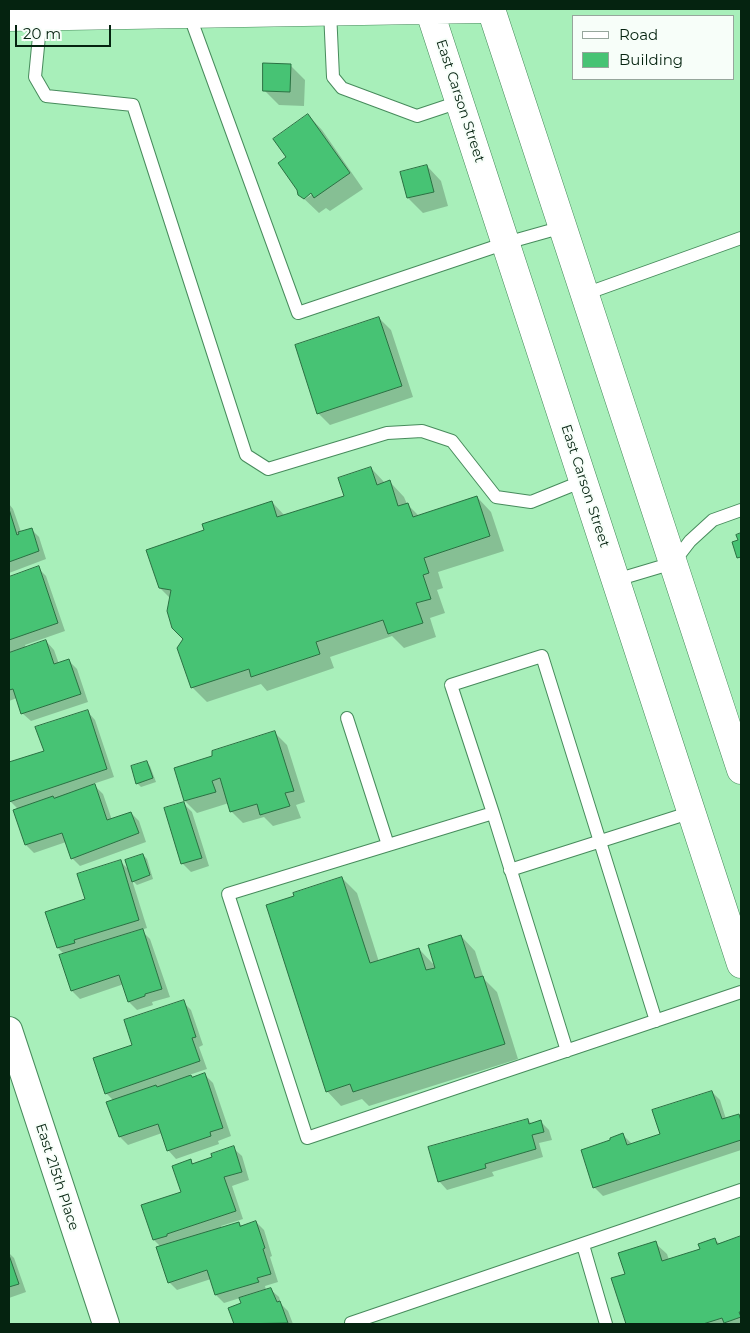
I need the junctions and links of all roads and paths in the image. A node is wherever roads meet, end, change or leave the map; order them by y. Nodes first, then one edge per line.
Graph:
1 (429, 9) edge
2 (480, 9) edge
3 (490, 9) edge
4 (330, 11) junction
5 (190, 14) junction
6 (41, 16) junction
7 (9, 17) edge
8 (460, 102) junction
9 (563, 227) junction
10 (741, 238) edge
11 (506, 244) junction
12 (585, 294) junction
13 (583, 481) junction
14 (741, 510) edge
15 (673, 563) junction
16 (616, 580) junction
17 (347, 718) dead end
18 (741, 770) edge
19 (692, 812) junction
20 (493, 813) junction
21 (600, 841) junction
22 (388, 845) junction
23 (510, 870) junction
24 (741, 964) edge
25 (741, 992) edge
26 (656, 1021) junction
27 (9, 1030) edge
28 (567, 1051) junction
29 (741, 1190) edge
30 (583, 1245) junction
31 (106, 1324) edge
32 (351, 1324) edge
33 (606, 1324) edge

1 - 2 main road
1 - 4 main road
1 - 8 main road, East Carson Street
3 - 9 main road
4 - 5 main road
4 - 8 lane
5 - 6 main road
5 - 11 lane
6 - 7 main road
6 - 13 lane
8 - 11 main road, East Carson Street
9 - 11 lane
9 - 12 main road
10 - 12 lane
11 - 13 main road, East Carson Street
12 - 15 main road
13 - 16 main road, East Carson Street
14 - 15 lane
15 - 16 lane
15 - 18 main road
16 - 19 main road, East Carson Street
17 - 22 lane
19 - 21 lane
19 - 24 main road, East Carson Street
20 - 21 lane
20 - 22 lane
20 - 23 lane
21 - 23 lane
21 - 26 lane
22 - 28 lane
23 - 28 lane
25 - 26 lane
26 - 28 lane
27 - 31 street, East 215th Place
29 - 30 lane
30 - 32 lane
30 - 33 lane

